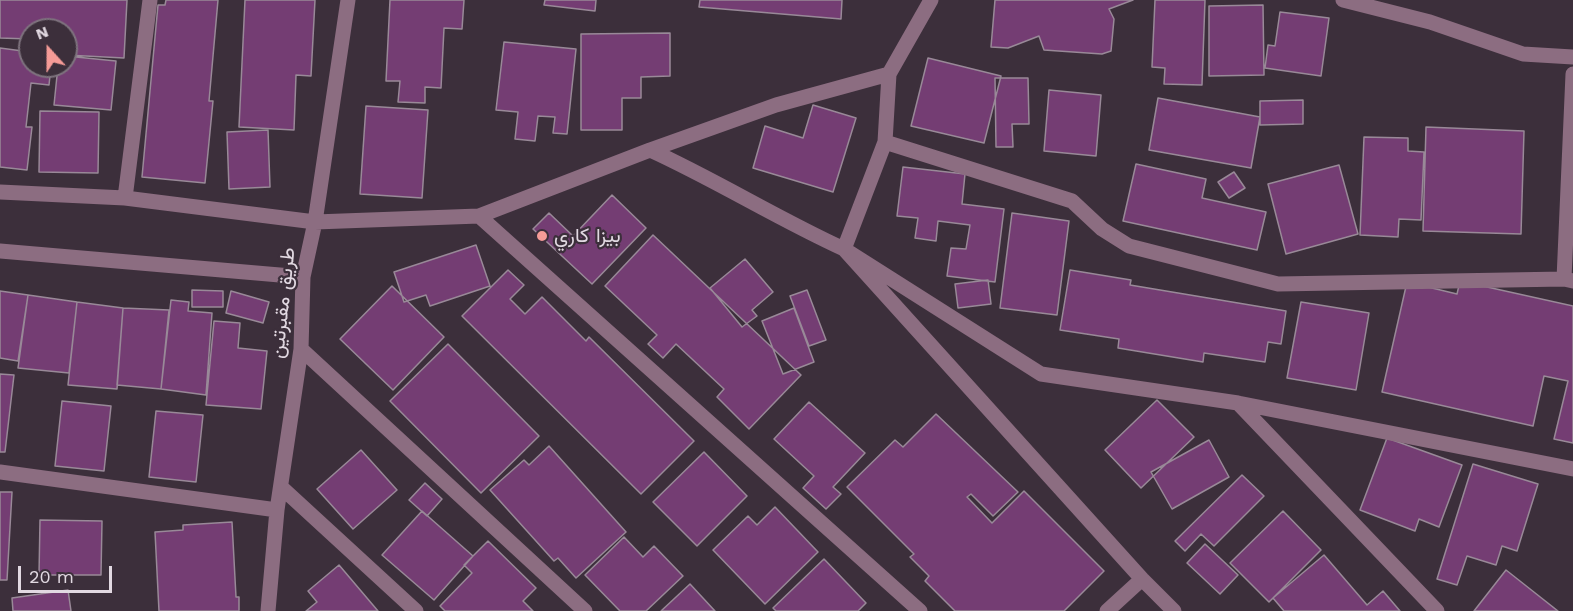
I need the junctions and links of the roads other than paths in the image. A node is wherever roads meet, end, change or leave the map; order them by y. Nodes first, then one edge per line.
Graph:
1 (150, 0) edge
2 (348, 0) edge
3 (931, 0) edge
4 (1343, 0) edge
5 (1573, 57) edge
6 (889, 74) junction
7 (1573, 74) edge
8 (1572, 116) edge
9 (885, 142) junction
10 (650, 150) junction
11 (0, 192) edge
12 (125, 198) junction
13 (479, 216) junction
14 (315, 222) junction
15 (844, 249) junction
16 (0, 251) edge
17 (303, 277) junction
18 (1569, 280) edge
19 (300, 349) junction
20 (1238, 403) junction
21 (1573, 469) edge
22 (0, 472) edge
23 (281, 487) junction
24 (277, 510) junction
25 (1142, 579) junction
26 (268, 611) edge
27 (416, 611) edge
28 (585, 611) edge
29 (920, 611) edge
30 (1107, 611) edge
31 (1174, 611) edge
32 (1437, 611) edge

1 - 12 street
2 - 14 street, طريق مقبرتين
3 - 6 street
4 - 5 street
6 - 9 street
6 - 10 street
7 - 8 street
8 - 18 street
9 - 15 street
9 - 18 street
10 - 13 street
10 - 15 street
11 - 12 street
12 - 14 street
13 - 14 street
13 - 29 street
14 - 17 street, طريق مقبرتين
15 - 20 street
15 - 25 street
16 - 17 street
17 - 19 street, طريق مقبرتين
19 - 23 street, طريق مقبرتين
19 - 28 street
20 - 21 street
20 - 32 street
22 - 24 street
23 - 24 street, طريق مقبرتين
23 - 27 street
24 - 26 street, طريق مقبرتين
25 - 30 street
25 - 31 street

